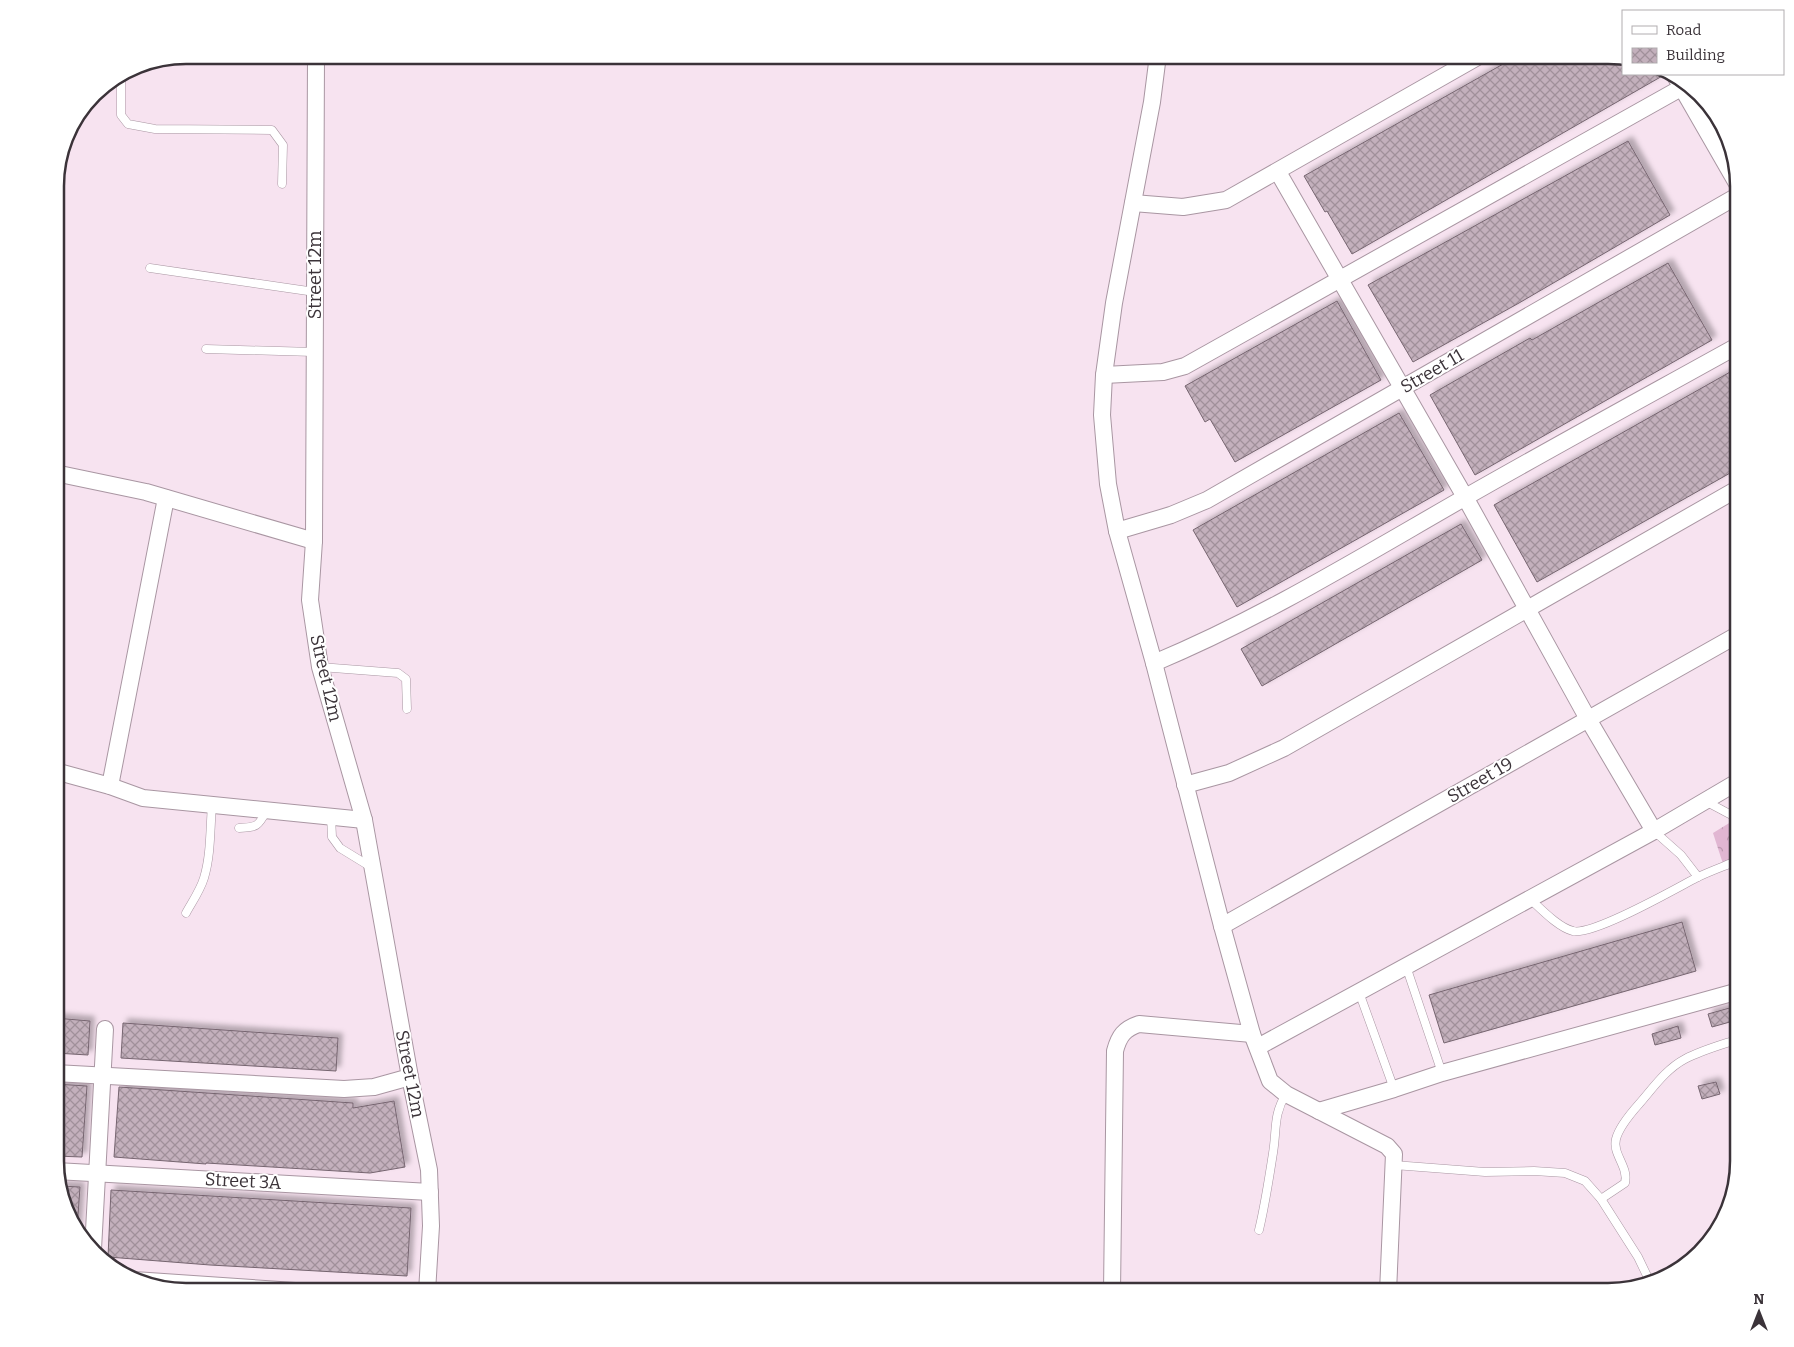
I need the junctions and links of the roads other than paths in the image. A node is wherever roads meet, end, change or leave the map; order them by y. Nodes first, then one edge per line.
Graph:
1 (316, 64) edge
2 (1157, 64) edge
3 (1465, 64) edge
4 (120, 83) edge
5 (1674, 83) edge
6 (1681, 88) edge
7 (1729, 170) edge
8 (1278, 172) junction
9 (282, 184) dead end
10 (1730, 200) edge
11 (1133, 203) junction
12 (150, 268) dead end
13 (1339, 279) junction
14 (315, 292) junction
15 (206, 349) dead end
16 (1730, 350) edge
17 (314, 352) junction
18 (1104, 375) junction
19 (1402, 389) junction
20 (64, 474) edge
21 (1730, 493) edge
22 (1465, 497) junction
23 (166, 498) junction
24 (1117, 531) junction
25 (314, 541) junction
26 (1526, 609) junction
27 (1730, 639) edge
28 (1154, 663) junction
29 (320, 667) junction
30 (407, 709) dead end
31 (1588, 718) junction
32 (64, 773) edge
33 (1185, 785) junction
34 (110, 786) junction
35 (1730, 786) edge
36 (1705, 801) junction
37 (212, 805) junction
38 (266, 810) junction
39 (1730, 814) edge
40 (332, 816) junction
41 (364, 820) junction
42 (239, 828) dead end
43 (1654, 831) junction
44 (1730, 864) edge
45 (373, 868) junction
46 (1698, 877) junction
47 (1529, 899) junction
48 (186, 913) dead end
49 (1222, 926) junction
50 (1406, 966) junction
51 (1359, 992) junction
52 (1730, 993) edge
53 (105, 1029) dead end
54 (1255, 1040) junction
55 (1730, 1042) edge
56 (1442, 1073) junction
57 (64, 1074) edge
58 (102, 1076) junction
59 (410, 1077) junction
60 (1394, 1090) junction
61 (1286, 1094) junction
62 (1319, 1111) junction
63 (1394, 1165) junction
64 (64, 1171) edge
65 (97, 1173) junction
66 (430, 1192) junction
67 (1601, 1199) junction
68 (1259, 1230) dead end
69 (93, 1241) edge
70 (1648, 1277) edge
71 (428, 1283) edge
72 (1112, 1283) edge
73 (1388, 1283) edge

1 - 14 street, Street 12m
2 - 11 street
3 - 8 street
4 - 9 lane
5 - 13 street
6 - 7 street
8 - 11 street
8 - 13 street
10 - 19 street, Street 11
11 - 18 street
12 - 14 lane
13 - 18 street
13 - 19 street
14 - 17 street, Street 12m
15 - 17 lane
16 - 22 street
17 - 25 street, Street 12m
18 - 24 street
19 - 22 street
19 - 24 street, Street 11
20 - 23 street
21 - 26 street
22 - 26 street
22 - 28 street
23 - 25 street
23 - 34 street
24 - 28 street
25 - 29 street, Street 12m
26 - 31 street
26 - 33 street
27 - 31 street, Street 19
28 - 33 street
29 - 30 lane
29 - 41 street, Street 12m
31 - 43 street
31 - 49 street, Street 19
32 - 34 street
33 - 49 street
34 - 37 street
35 - 36 street
36 - 39 lane
36 - 43 street
37 - 38 street
37 - 48 lane
38 - 40 street
38 - 42 lane
40 - 41 street
40 - 45 lane
41 - 45 street, Street 12m
43 - 46 lane
43 - 47 street
44 - 46 lane
45 - 59 street, Street 12m
46 - 47 lane
47 - 50 street
49 - 54 street
50 - 51 street
50 - 56 lane
51 - 54 street
51 - 60 lane
52 - 56 street
53 - 58 street
54 - 61 street
54 - 72 street
55 - 67 lane
56 - 60 street
57 - 58 street
58 - 59 street
58 - 65 street
59 - 66 street, Street 12m
60 - 62 street
61 - 62 street
61 - 68 lane
62 - 63 street
63 - 67 lane
63 - 73 street
64 - 65 street, Street 3A
65 - 66 street, Street 3A
65 - 69 street
66 - 71 street, Street 12m
67 - 70 lane

